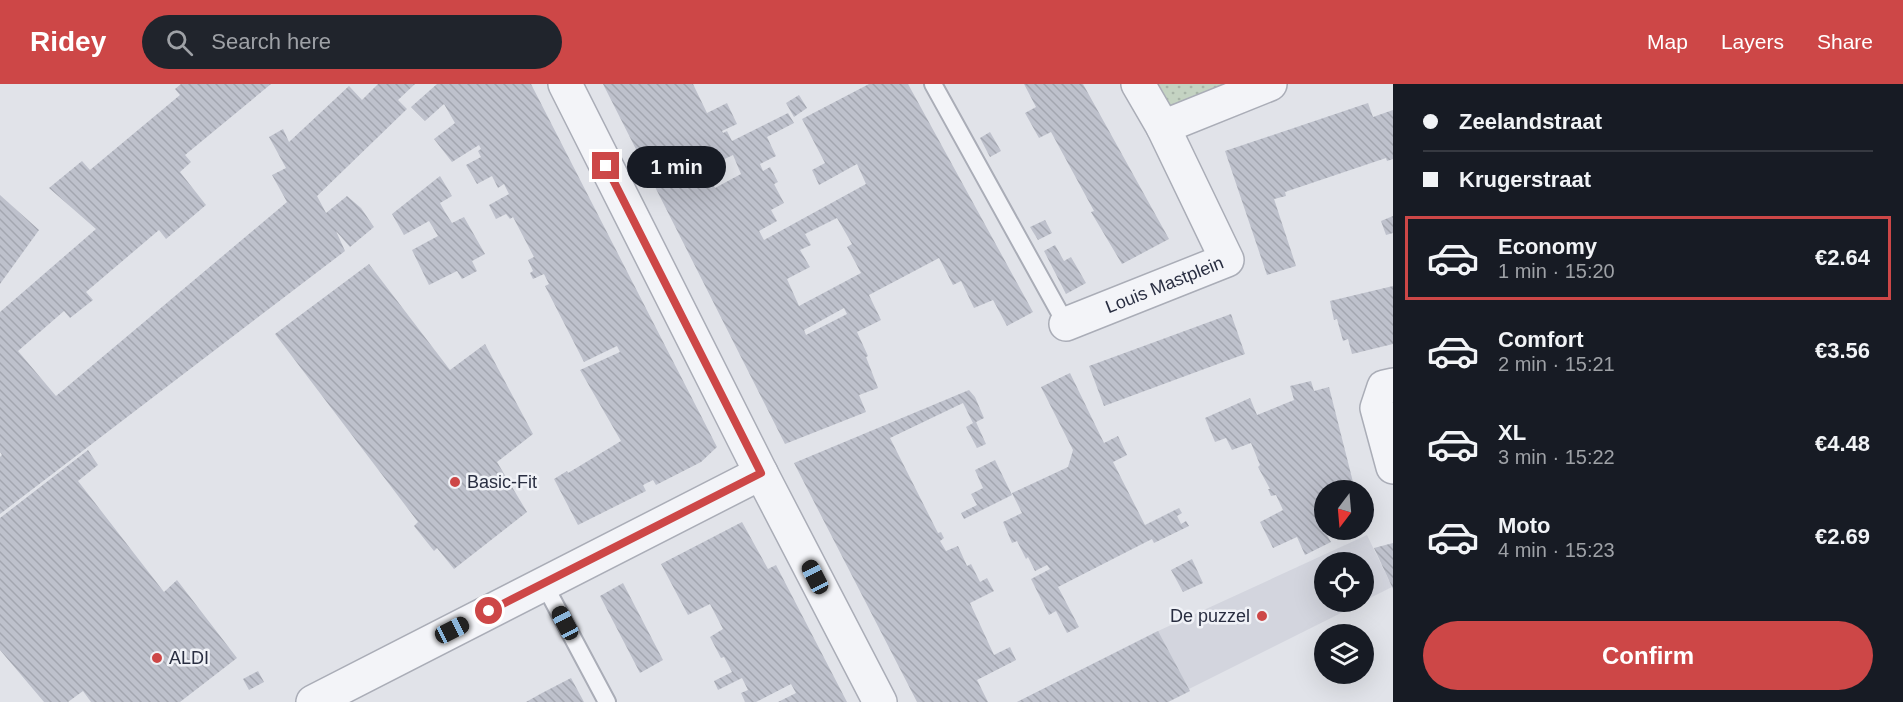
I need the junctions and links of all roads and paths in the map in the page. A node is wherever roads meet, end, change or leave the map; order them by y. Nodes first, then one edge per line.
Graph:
1 (565, 84) edge
2 (933, 84) edge
3 (1138, 84) edge
4 (1270, 84) edge
5 (1163, 127) junction
6 (1066, 324) joint
7 (1393, 386) edge
8 (1393, 466) edge
9 (761, 473) junction
10 (544, 584) junction
11 (313, 702) edge
12 (607, 702) edge
13 (880, 702) edge

1 - 9 street
2 - 6 lane
3 - 5 street, Louis Mastplein
4 - 5 street
5 - 6 street, Louis Mastplein
7 - 8 street
9 - 10 street
9 - 13 street
10 - 11 street
10 - 12 lane

